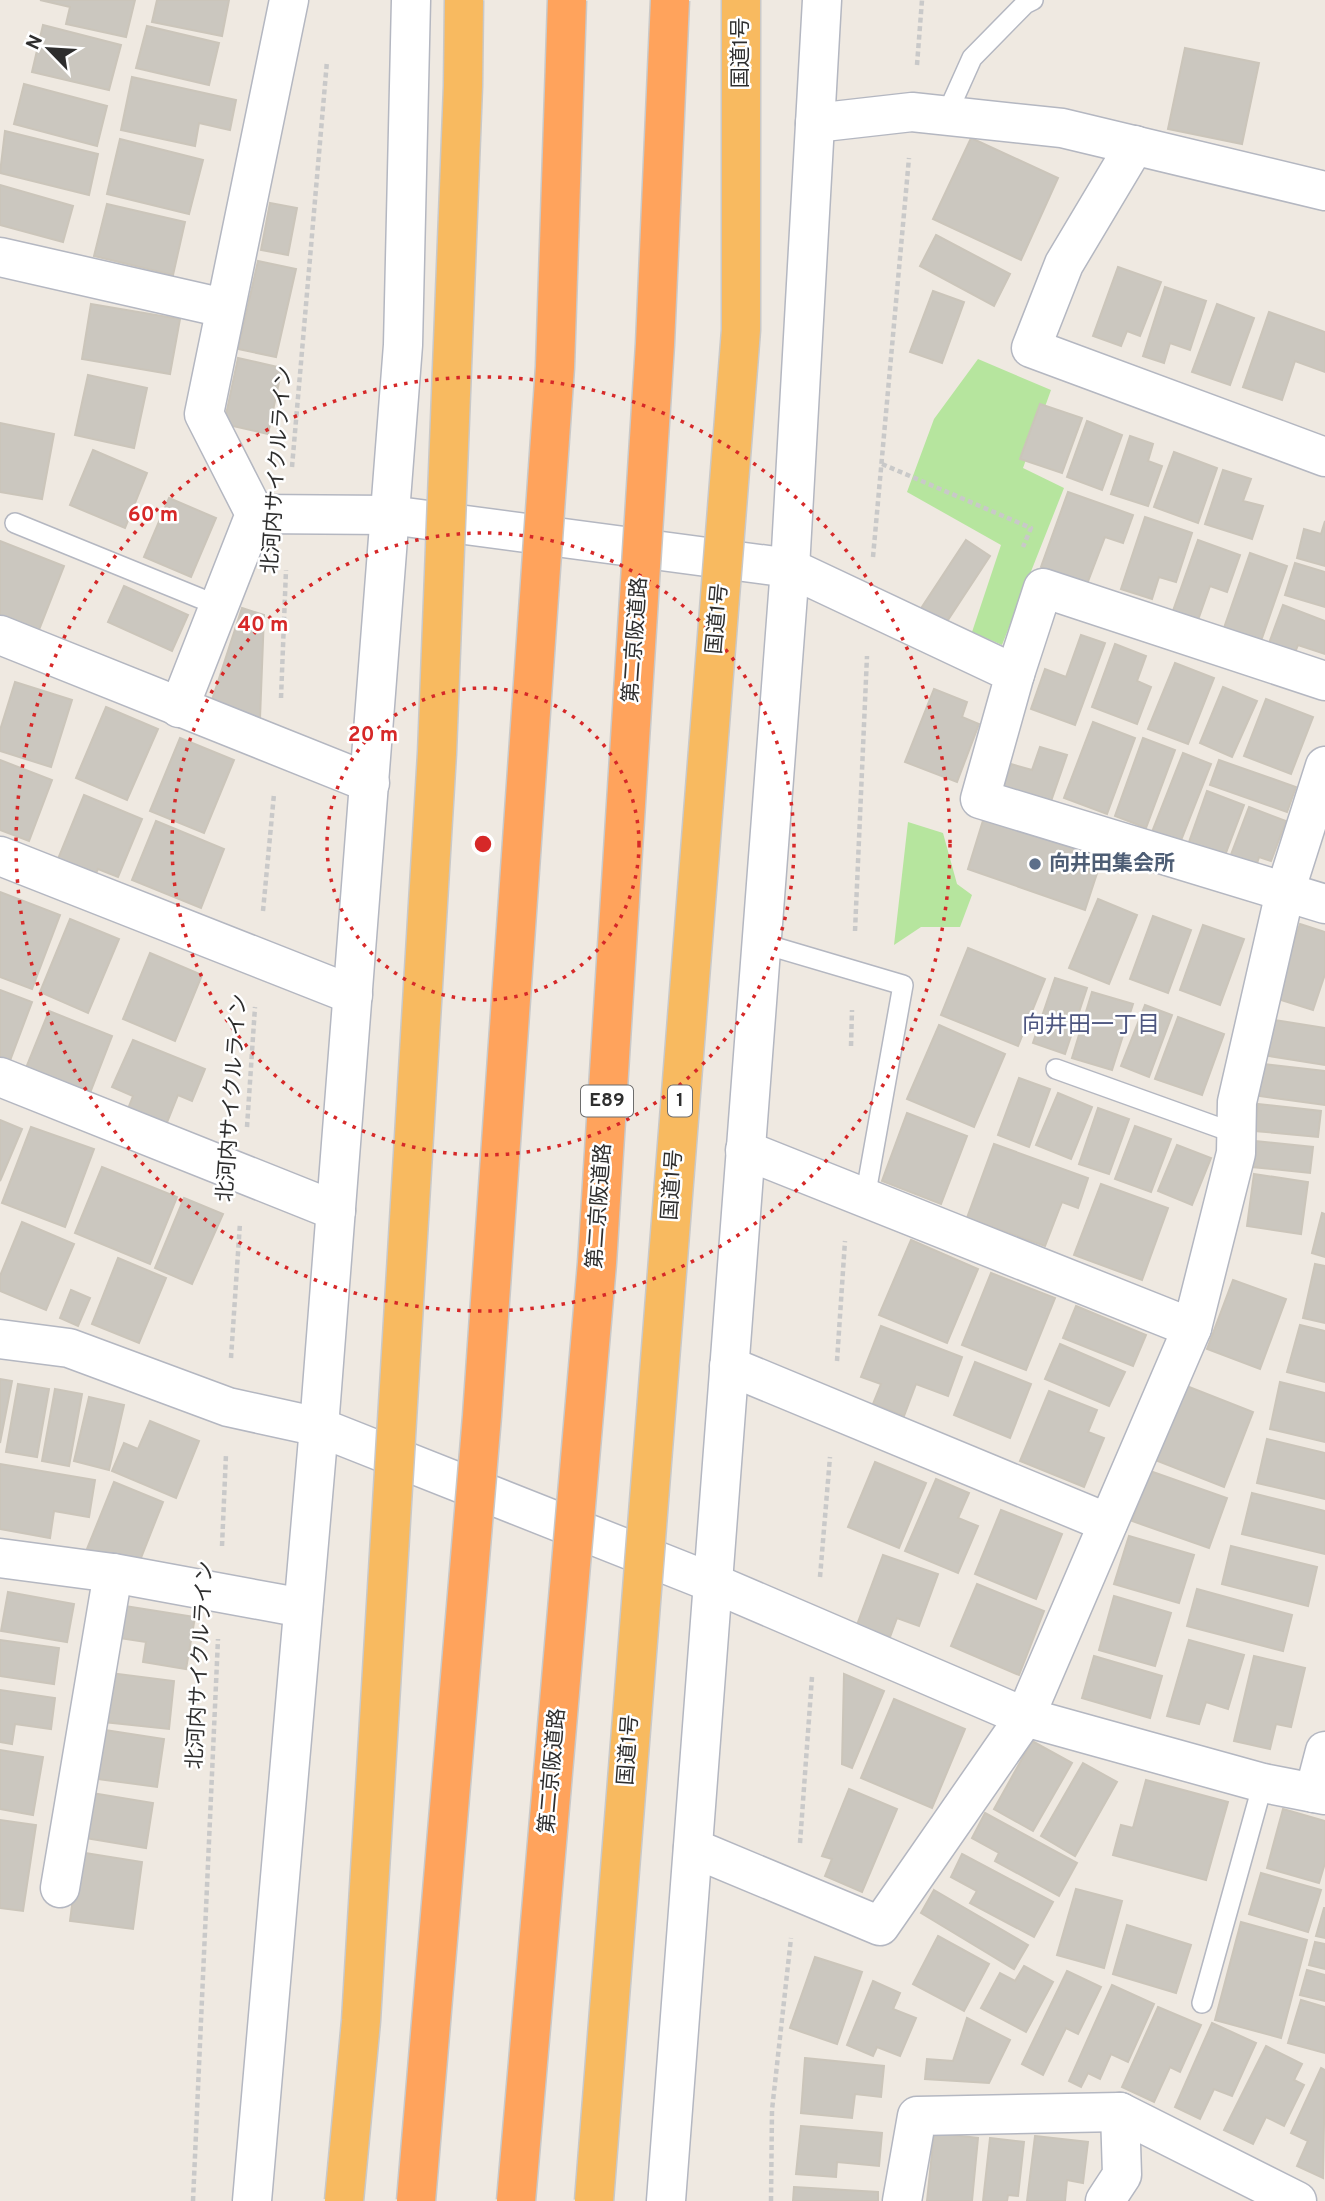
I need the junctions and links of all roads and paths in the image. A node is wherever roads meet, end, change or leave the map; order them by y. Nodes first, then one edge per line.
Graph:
1 (289, 0) edge
2 (411, 0) edge
3 (464, 0) edge
4 (567, 0) edge
5 (670, 0) edge
6 (741, 0) edge
7 (822, 0) edge
8 (1033, 0) edge
9 (328, 56) dead end
10 (946, 116) junction
11 (815, 123) junction
12 (1135, 145) junction
13 (1325, 191) edge
14 (0, 257) edge
15 (224, 308) junction
16 (1325, 457) edge
17 (882, 464) dead end
18 (272, 514) junction
19 (390, 515) junction
20 (15, 523) dead end
21 (1021, 553) dead end
22 (790, 568) junction
23 (219, 606) junction
24 (0, 635) edge
25 (1015, 674) junction
26 (1325, 681) edge
27 (179, 708) junction
28 (279, 747) junction
29 (1325, 766) edge
30 (370, 783) junction
31 (0, 856) edge
32 (1284, 892) junction
33 (1325, 904) edge
34 (761, 943) junction
35 (258, 960) junction
36 (353, 995) junction
37 (1056, 1069) dead end
38 (0, 1077) edge
39 (1237, 1133) junction
40 (746, 1150) junction
41 (243, 1176) junction
42 (865, 1198) junction
43 (337, 1211) junction
44 (1192, 1328) junction
45 (0, 1339) edge
46 (729, 1366) junction
47 (228, 1407) junction
48 (319, 1427) junction
49 (1108, 1523) junction
50 (0, 1558) edge
51 (113, 1573) junction
52 (713, 1583) junction
53 (220, 1593) junction
54 (303, 1608) junction
55 (1025, 1717) junction
56 (1325, 1751) edge
57 (1263, 1783) junction
58 (1319, 1794) edge
59 (693, 1847) junction
60 (60, 1888) dead end
61 (1202, 2003) dead end
62 (1120, 2112) junction
63 (193, 2201) edge
64 (253, 2201) edge
65 (344, 2201) edge
66 (416, 2201) edge
67 (516, 2201) edge
68 (594, 2201) edge
69 (666, 2201) edge
70 (902, 2201) edge
71 (1105, 2201) edge
72 (1297, 2201) edge

1 - 15 street
2 - 19 street
3 - 65 highway, bridge
4 - 66 highway, bridge
5 - 67 highway, 第二京阪道路 / E89, bridge
6 - 68 highway, 国道1号 / 1, bridge
7 - 11 street
8 - 10 lane
9 - 18 path, 北河内サイクルライン
10 - 11 street
10 - 12 street
11 - 22 street
12 - 13 street
12 - 16 street
14 - 15 street
15 - 18 street
17 - 21 path
18 - 19 street
18 - 23 street
18 - 28 path, 北河内サイクルライン
19 - 22 street
19 - 30 street
20 - 23 lane
22 - 25 street
22 - 34 street
23 - 27 street
24 - 27 street
25 - 26 street
25 - 32 street
27 - 28 street
28 - 30 street
28 - 35 path, 北河内サイクルライン
29 - 32 street
30 - 36 street
31 - 35 street
32 - 33 street
32 - 39 street
34 - 40 street
34 - 42 lane
35 - 36 street
35 - 41 path, 北河内サイクルライン
36 - 43 street
37 - 39 lane
38 - 41 street
39 - 44 street
40 - 42 street
40 - 46 street
41 - 43 street
41 - 47 path, 北河内サイクルライン
42 - 44 street
43 - 48 street
44 - 49 street
45 - 47 street
46 - 49 street
46 - 52 street
47 - 48 street
47 - 53 path, 北河内サイクルライン
48 - 52 street
48 - 54 street
49 - 55 street
50 - 51 street
51 - 53 street
51 - 60 street
52 - 55 street
52 - 59 street
53 - 54 street
53 - 63 path, 北河内サイクルライン
54 - 64 street
55 - 57 street
55 - 59 street
56 - 58 street
57 - 58 street
57 - 61 lane
59 - 69 street
62 - 70 street
62 - 71 street
62 - 72 street

